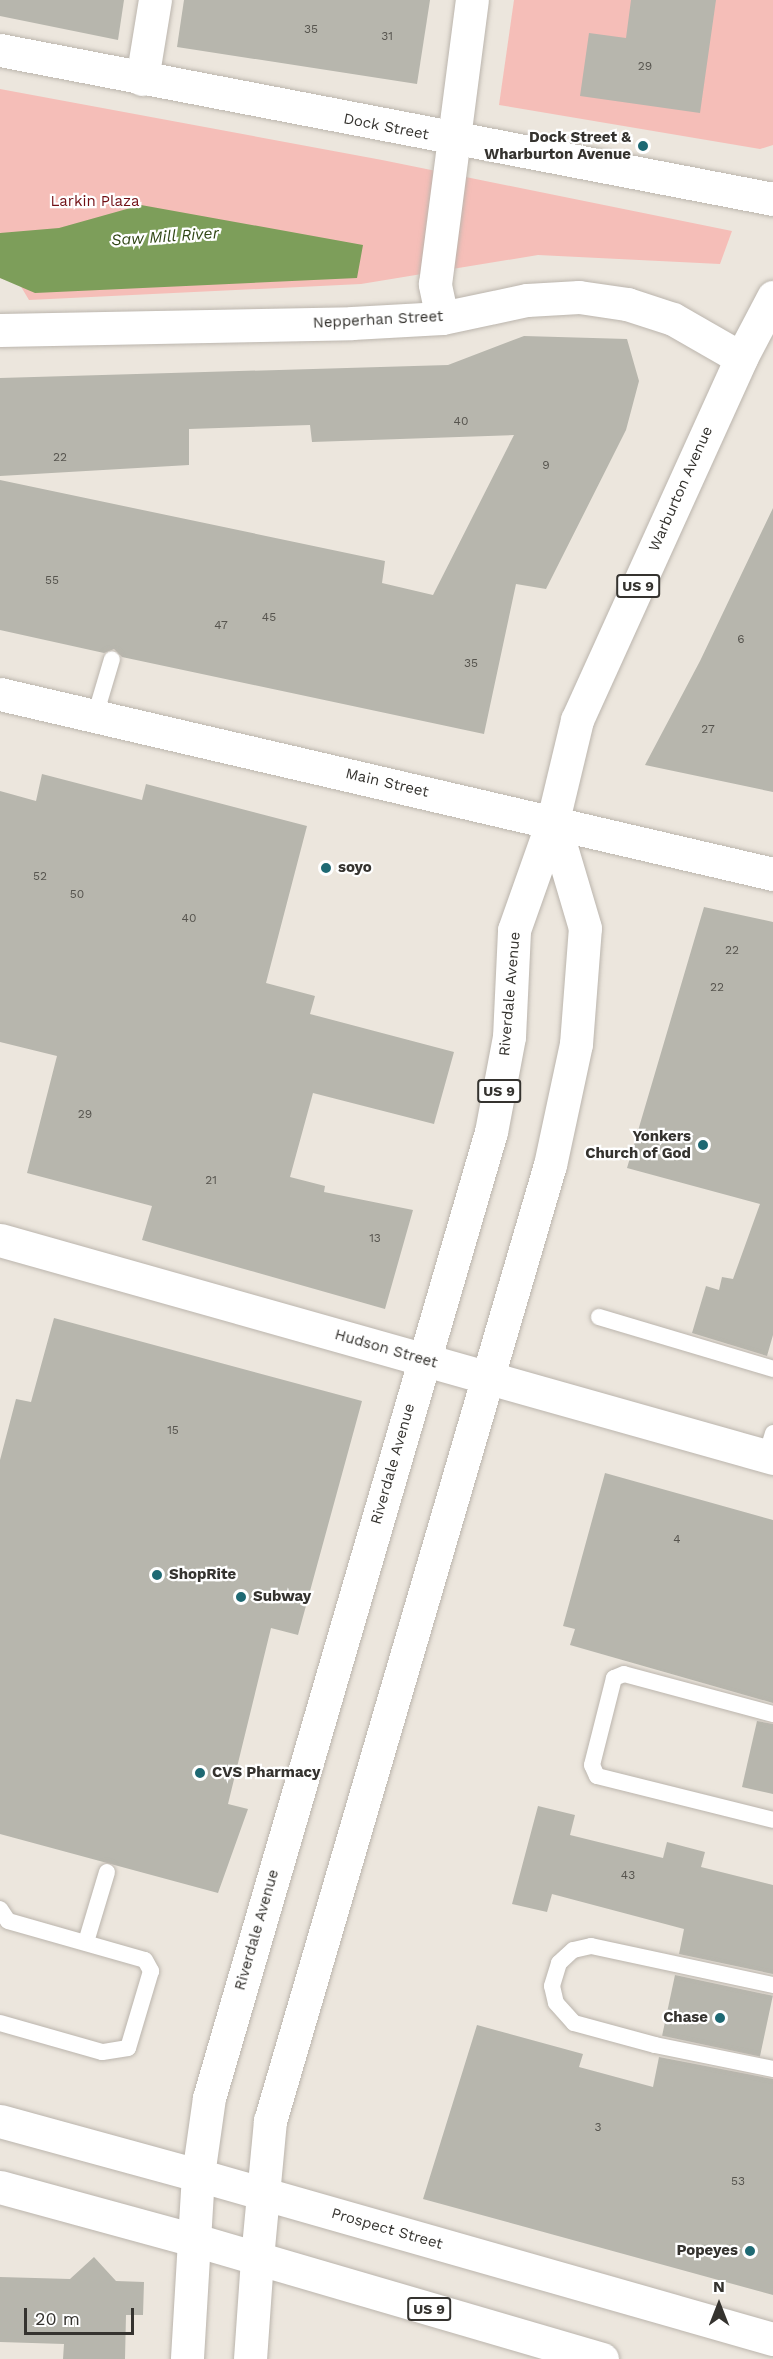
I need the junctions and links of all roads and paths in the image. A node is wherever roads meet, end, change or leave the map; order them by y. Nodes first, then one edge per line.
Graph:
1 (155, 0) edge
2 (472, 0) edge
3 (0, 50) edge
4 (142, 79) junction
5 (452, 140) junction
6 (773, 199) edge
7 (773, 297) edge
8 (441, 318) junction
9 (0, 330) edge
10 (741, 358) junction
11 (112, 659) dead end
12 (0, 694) edge
13 (95, 716) junction
14 (553, 820) junction
15 (773, 874) edge
16 (0, 1240) edge
17 (599, 1317) dead end
18 (423, 1359) junction
19 (773, 1369) edge
20 (487, 1378) junction
21 (771, 1449) edge
22 (773, 1714) edge
23 (773, 1820) edge
24 (107, 1872) dead end
25 (0, 1909) edge
26 (86, 1942) junction
27 (773, 1985) edge
28 (0, 2023) edge
29 (773, 2069) edge
30 (0, 2121) edge
31 (198, 2175) junction
32 (0, 2187) edge
33 (261, 2193) junction
34 (194, 2240) junction
35 (257, 2258) junction
36 (773, 2339) edge
37 (596, 2358) edge
38 (187, 2359) edge
39 (250, 2359) edge

1 - 4 main road
2 - 5 main road
3 - 4 main road, Dock Street
4 - 5 main road, Dock Street
5 - 6 main road, Dock Street
5 - 8 main road
7 - 10 main road, Warburton Avenue / US 9
8 - 9 main road, Nepperhan Street
8 - 10 main road, Nepperhan Street
10 - 14 main road, Warburton Avenue / US 9
11 - 13 lane
12 - 13 main road, Main Street
13 - 14 main road, Main Street
14 - 15 main road, Main Street
14 - 18 main road, Riverdale Avenue / US 9
14 - 20 main road
16 - 18 main road, Hudson Street
17 - 19 lane
18 - 20 main road, Hudson Street
18 - 31 main road, Riverdale Avenue / US 9
20 - 21 main road, Hudson Street
20 - 33 main road
22 - 23 lane
24 - 26 lane
25 - 26 lane
26 - 28 lane
27 - 29 lane
30 - 31 main road, Prospect Street
31 - 33 main road, Prospect Street
31 - 34 main road, Riverdale Avenue / US 9
32 - 34 main road
33 - 35 main road
33 - 36 main road, Prospect Street
34 - 35 main road, US 9
34 - 38 main road, Riverdale Avenue
35 - 37 main road, US 9
35 - 39 main road

